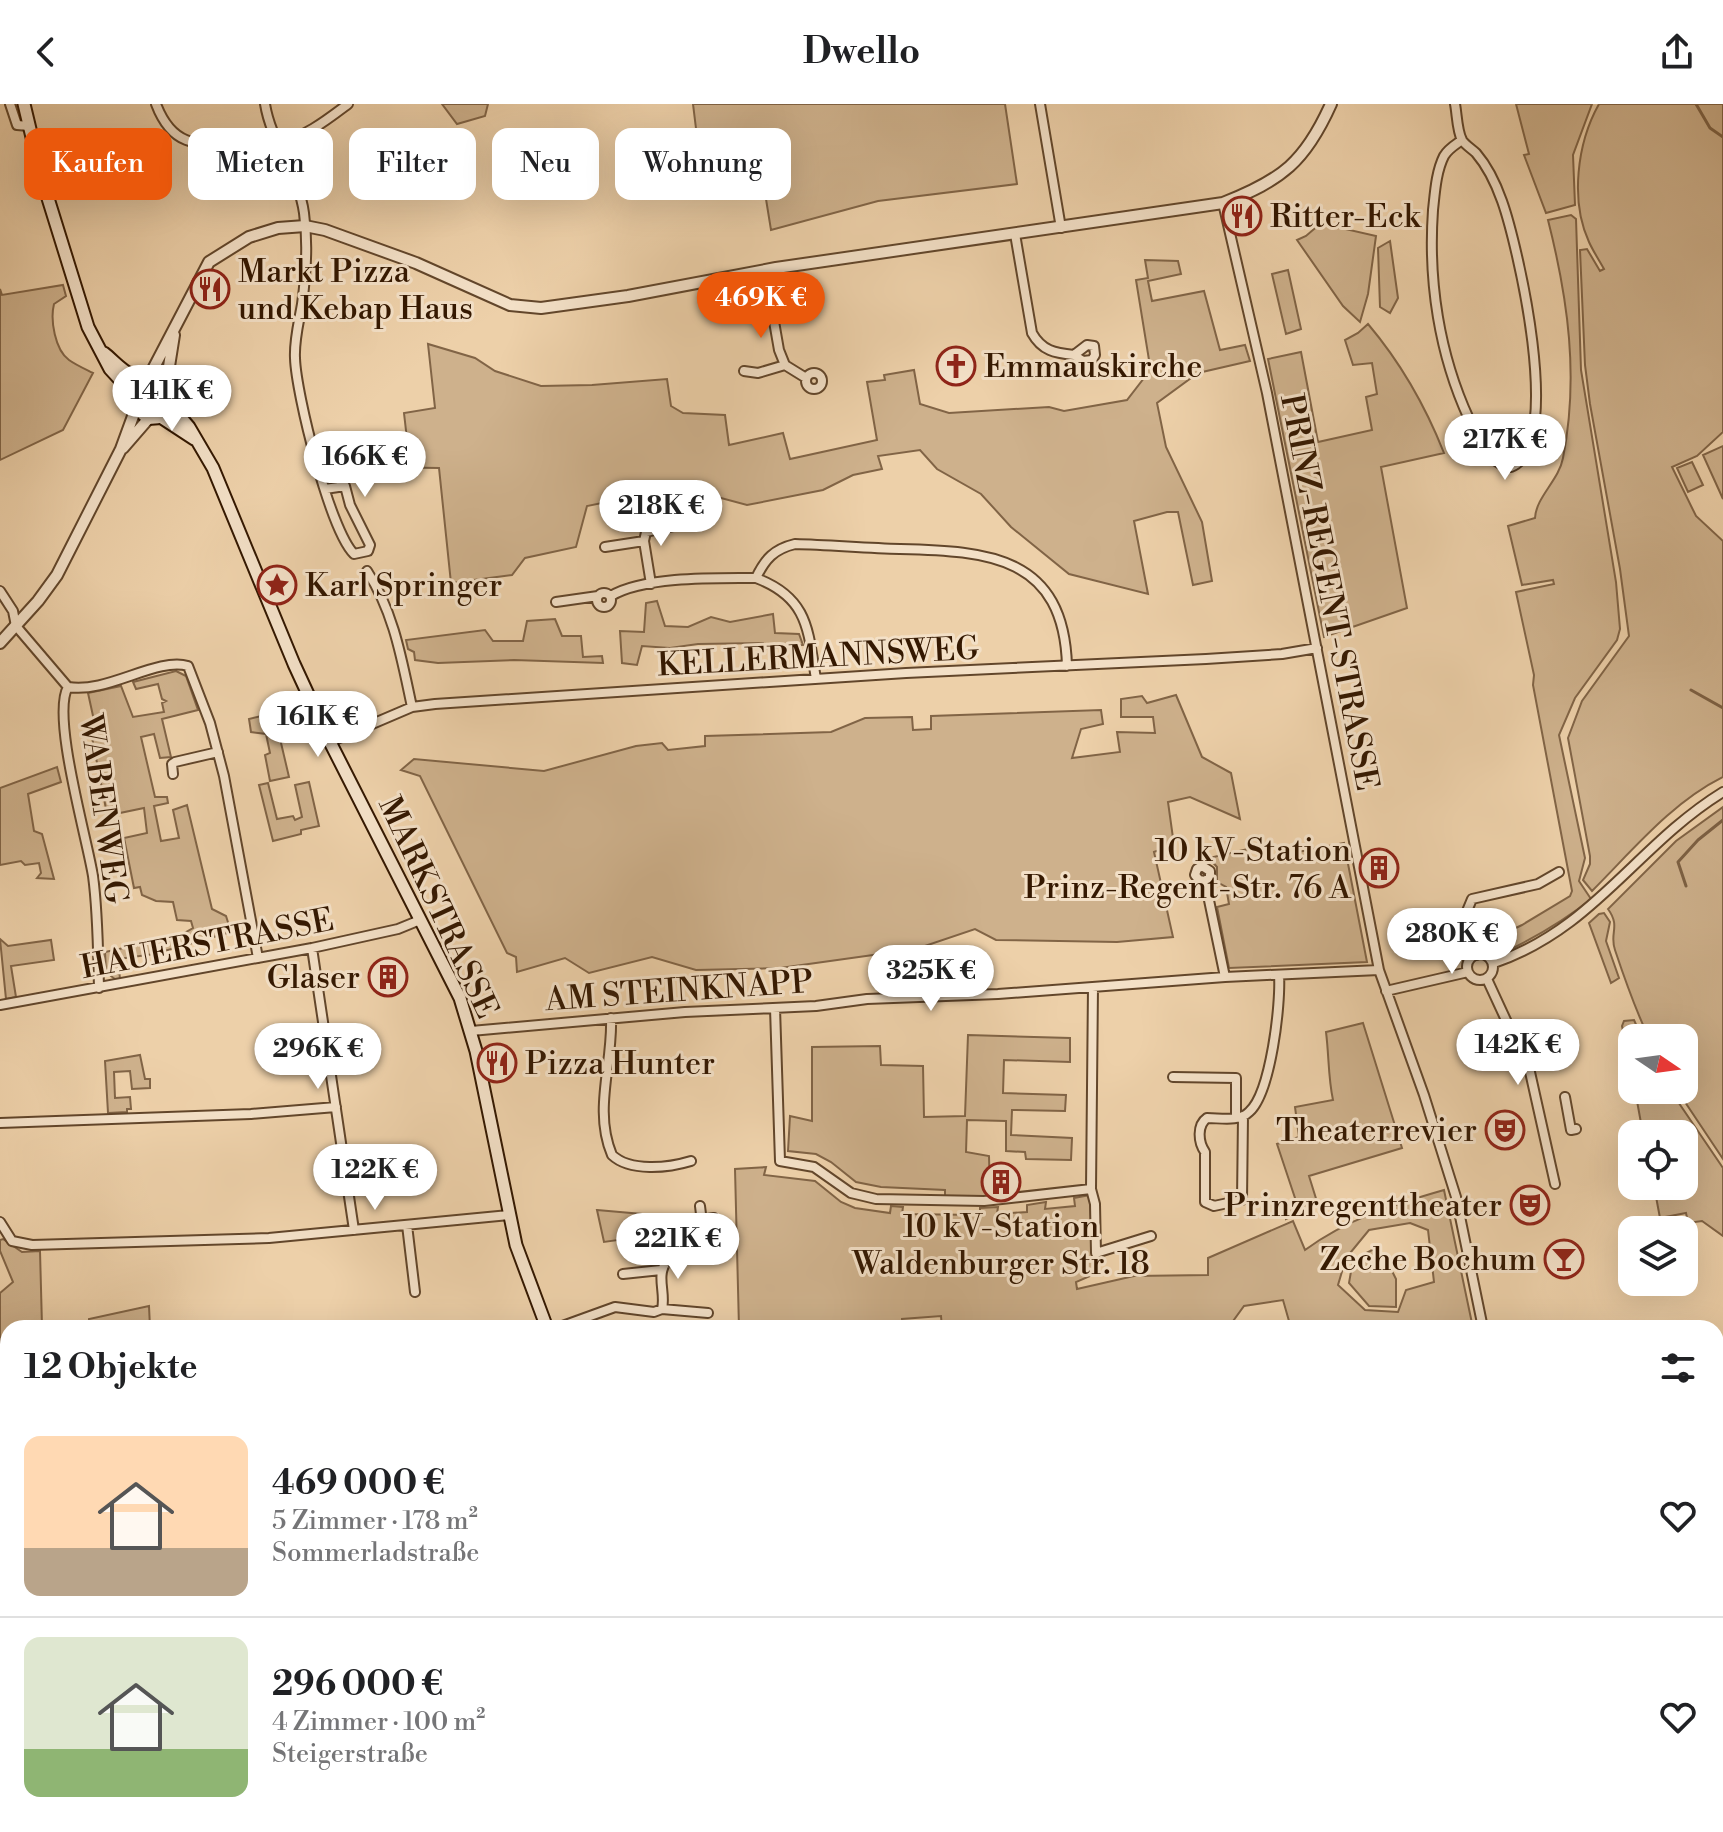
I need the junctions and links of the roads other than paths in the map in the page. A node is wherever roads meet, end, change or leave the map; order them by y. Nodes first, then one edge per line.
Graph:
1 (10, 104) edge
2 (24, 104) edge
3 (156, 104) edge
4 (265, 104) edge
5 (348, 104) edge
6 (1040, 104) edge
7 (1331, 104) edge
8 (1455, 104) edge
9 (29, 126) junction
10 (273, 128) edge
11 (311, 128) edge
12 (188, 140) edge
13 (1462, 140) junction
14 (300, 200) edge
15 (1223, 203) junction
16 (305, 226) junction
17 (1061, 228) junction
18 (1015, 234) junction
19 (765, 270) junction
20 (175, 329) junction
21 (101, 351) junction
22 (1074, 355) dead end
23 (785, 365) junction
24 (744, 371) dead end
25 (148, 376) junction
26 (806, 378) dead end
27 (167, 379) junction
28 (133, 394) junction
29 (175, 404) junction
30 (136, 408) junction
31 (149, 418) junction
32 (162, 418) junction
33 (194, 439) junction
34 (121, 449) junction
35 (325, 489) junction
36 (688, 523) dead end
37 (644, 541) junction
38 (605, 547) dead end
39 (367, 571) dead end
40 (756, 578) junction
41 (651, 584) junction
42 (0, 591) edge
43 (556, 602) dead end
44 (16, 626) junction
45 (0, 643) edge
46 (1317, 648) junction
47 (1067, 666) junction
48 (816, 679) junction
49 (68, 687) junction
50 (412, 707) junction
51 (330, 742) junction
52 (218, 752) junction
53 (173, 774) dead end
54 (1723, 792) edge
55 (1559, 872) dead end
56 (1205, 881) dead end
57 (420, 920) junction
58 (312, 948) junction
59 (1477, 955) junction
60 (258, 958) junction
61 (1494, 963) junction
62 (1379, 970) junction
63 (1468, 972) junction
64 (1279, 975) junction
65 (1225, 977) junction
66 (1487, 979) junction
67 (1093, 987) junction
68 (99, 988) junction
69 (1386, 991) junction
70 (0, 1005) edge
71 (775, 1008) junction
72 (611, 1018) junction
73 (471, 1031) junction
74 (1173, 1077) dead end
75 (1565, 1097) dead end
76 (336, 1107) junction
77 (1239, 1117) junction
78 (0, 1123) edge
79 (1576, 1129) dead end
80 (691, 1161) dead end
81 (1555, 1184) dead end
82 (1091, 1189) junction
83 (700, 1206) dead end
84 (509, 1215) junction
85 (714, 1218) dead end
86 (701, 1220) junction
87 (1, 1224) edge
88 (407, 1225) junction
89 (354, 1230) junction
90 (1151, 1236) dead end
91 (724, 1253) dead end
92 (706, 1255) junction
93 (661, 1270) junction
94 (623, 1274) dead end
95 (415, 1292) dead end
96 (662, 1309) junction
97 (708, 1313) dead end
98 (544, 1320) edge
99 (579, 1320) edge
100 (1481, 1320) edge

1 - 9 street
2 - 9 main road
3 - 12 street
4 - 10 street
5 - 11 street
6 - 17 street
7 - 15 street
8 - 13 street
9 - 21 main road
13 - 13 street
14 - 16 street
15 - 17 street
15 - 46 street, PRINZ-REGENT-STRASSE
16 - 19 street
16 - 20 street
16 - 35 street
17 - 18 street
18 - 19 street
18 - 22 street
19 - 23 street
20 - 25 street
20 - 27 street
21 - 25 main road
21 - 28 main road
23 - 24 street
23 - 26 street
25 - 27 main road
25 - 28 main road
27 - 29 main road
28 - 30 main road
29 - 32 main road
29 - 33 main road, MARKSTRASSE
30 - 31 main road
30 - 34 street
31 - 32 main road
31 - 34 street
32 - 33 main road, MARKSTRASSE
33 - 51 main road, MARKSTRASSE
34 - 44 street
35 - 35 street
36 - 37 street
37 - 38 street
37 - 41 street
39 - 50 street
40 - 41 street
40 - 47 street
40 - 48 street
41 - 43 street
42 - 44 street
44 - 45 street
44 - 49 street
46 - 47 street, KELLERMANNSWEG
46 - 62 street, PRINZ-REGENT-STRASSE
47 - 48 street, KELLERMANNSWEG
48 - 50 street, KELLERMANNSWEG
49 - 52 street
49 - 68 street, WABENWEG
50 - 51 street, KELLERMANNSWEG
51 - 57 main road, MARKSTRASSE
52 - 53 street
52 - 60 street
54 - 61 street
55 - 59 street
56 - 65 street
57 - 58 street, HAUERSTRASSE
57 - 73 main road, MARKSTRASSE
58 - 60 street, HAUERSTRASSE
58 - 76 street
59 - 61 street
59 - 63 street
60 - 68 street, HAUERSTRASSE
61 - 66 street
62 - 64 street, AM STEINKNAPP
62 - 69 street, PRINZ-REGENT-STRASSE
63 - 66 street
63 - 69 street
64 - 65 street, AM STEINKNAPP
64 - 77 street
65 - 67 street, AM STEINKNAPP
66 - 81 street
67 - 71 street, AM STEINKNAPP
67 - 82 street
68 - 70 street, HAUERSTRASSE
69 - 100 street, PRINZ-REGENT-STRASSE
71 - 72 street, AM STEINKNAPP
71 - 82 street
72 - 73 street, AM STEINKNAPP
72 - 80 street
73 - 84 main road, MARKSTRASSE
74 - 77 street
75 - 79 street
76 - 78 street
76 - 89 street
77 - 77 street
82 - 90 street
83 - 86 street
84 - 88 street
84 - 98 main road, MARKSTRASSE
85 - 86 street
86 - 92 street
87 - 89 street
88 - 89 street
88 - 95 street
91 - 92 street
92 - 93 street
93 - 94 street
93 - 96 street
96 - 97 street
96 - 99 street

